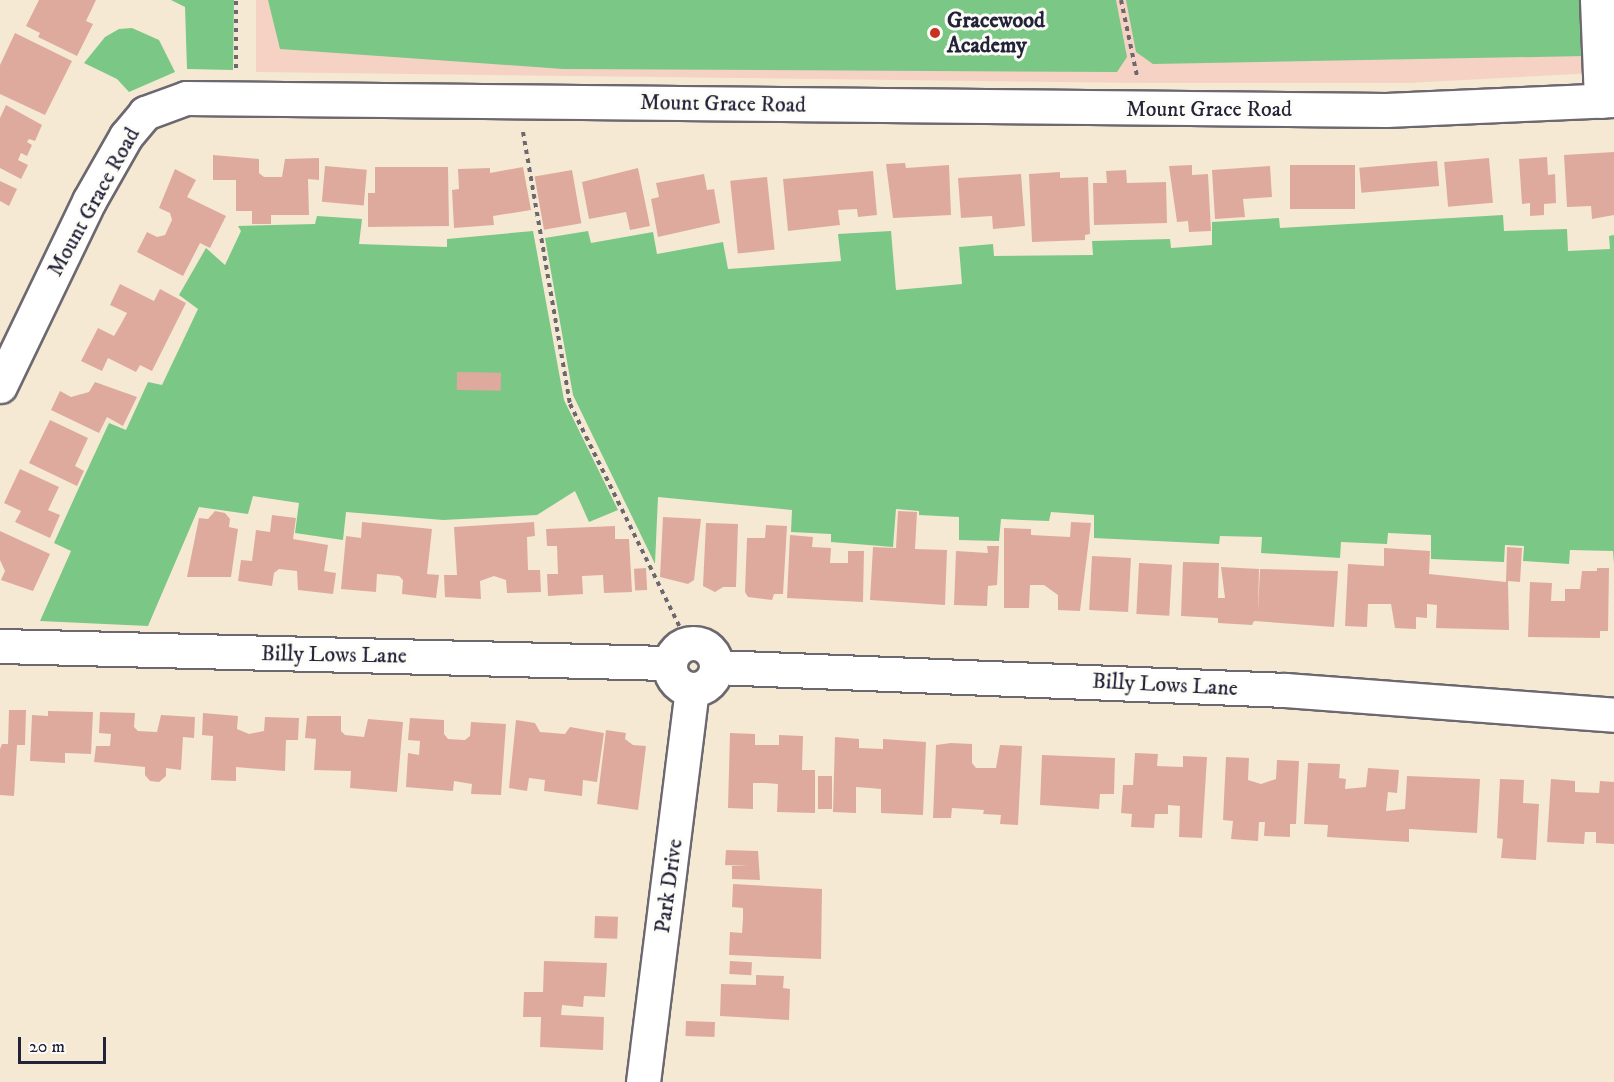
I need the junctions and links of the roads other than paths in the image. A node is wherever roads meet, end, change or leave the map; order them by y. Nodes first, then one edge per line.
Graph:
1 (1597, 0) edge
2 (1608, 101) edge
3 (0, 386) edge
4 (0, 646) edge
5 (678, 653) junction
6 (716, 667) junction
7 (693, 689) junction
8 (1614, 715) edge
9 (643, 1082) edge

1 - 2 street
2 - 3 street, Mount Grace Road
4 - 5 street, Billy Lows Lane
5 - 6 street, Billy Lows Lane
5 - 7 street
6 - 7 street
6 - 8 street, Billy Lows Lane
7 - 9 street, Park Drive

